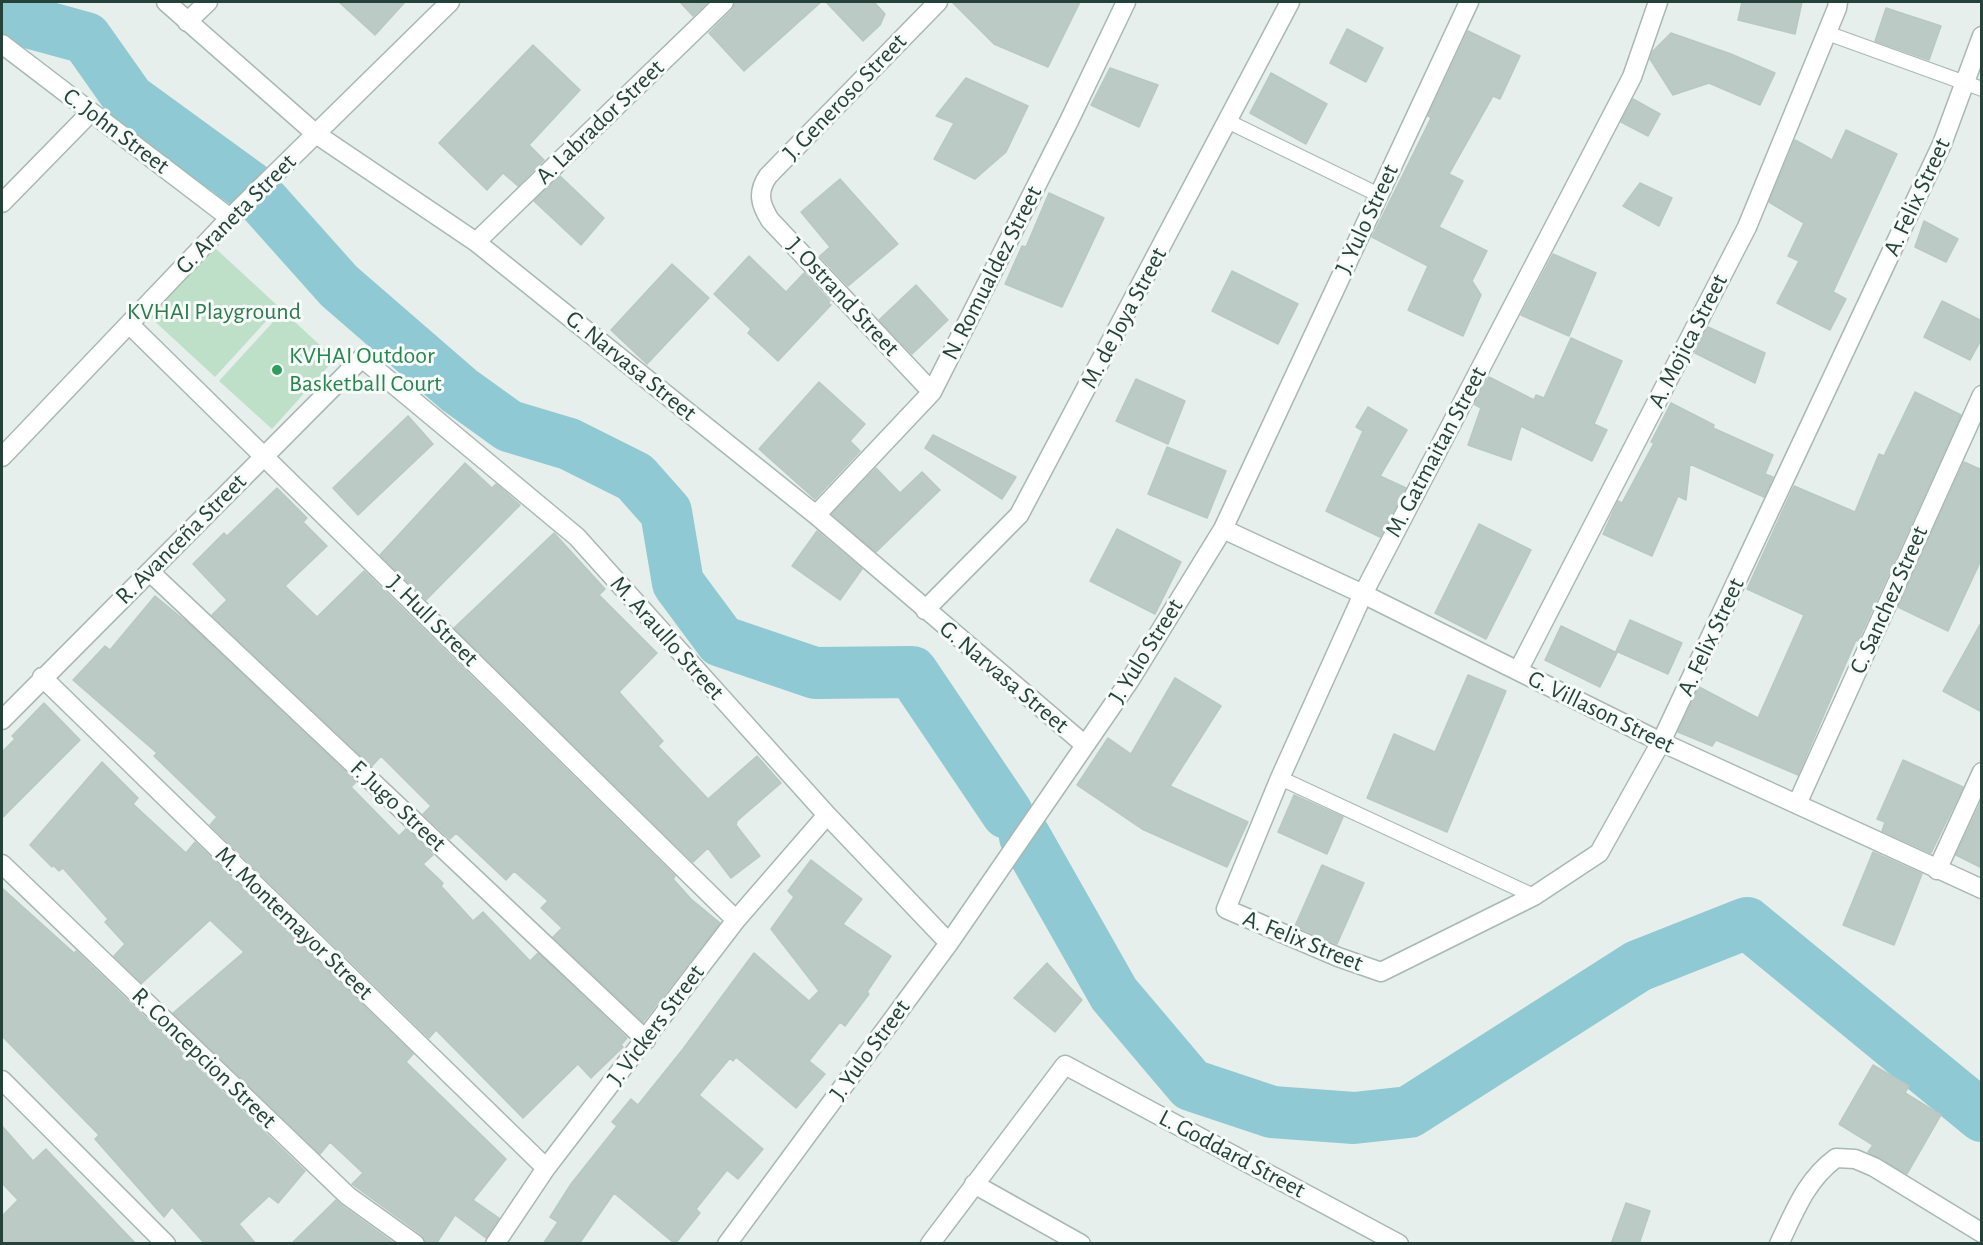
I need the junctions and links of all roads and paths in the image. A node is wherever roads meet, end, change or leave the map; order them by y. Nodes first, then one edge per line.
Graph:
1 (166, 2) edge
2 (207, 2) edge
3 (450, 2) edge
4 (724, 2) edge
5 (938, 2) edge
6 (1126, 2) edge
7 (1290, 2) edge
8 (1469, 2) edge
9 (1658, 2) edge
10 (1838, 2) edge
11 (187, 22) junction
12 (1827, 33) junction
13 (1982, 36) edge
14 (2, 44) edge
15 (1973, 86) edge
16 (91, 112) junction
17 (1227, 122) junction
18 (316, 134) junction
19 (1379, 195) junction
20 (759, 197) joint
21 (2, 203) edge
22 (230, 218) junction
23 (476, 242) junction
24 (129, 324) junction
25 (362, 358) joint
26 (932, 392) junction
27 (1982, 395) edge
28 (265, 455) junction
29 (2, 457) edge
30 (816, 515) junction
31 (1223, 529) junction
32 (150, 572) junction
33 (1363, 594) junction
34 (925, 610) junction
35 (1518, 672) junction
36 (42, 677) junction
37 (2, 720) edge
38 (1661, 742) junction
39 (1085, 745) junction
40 (1982, 772) edge
41 (1280, 778) junction
42 (1797, 804) junction
43 (827, 815) junction
44 (2, 864) edge
45 (1936, 870) junction
46 (1982, 889) edge
47 (1534, 896) junction
48 (1227, 909) joint
49 (736, 920) junction
50 (949, 943) junction
51 (646, 1040) junction
52 (2, 1080) edge
53 (546, 1168) junction
54 (974, 1184) junction
55 (1982, 1233) edge
56 (166, 1244) edge
57 (415, 1244) edge
58 (495, 1244) edge
59 (727, 1244) edge
60 (930, 1244) edge
61 (1081, 1244) edge
62 (1399, 1244) edge
63 (1779, 1244) edge

1 - 11 street, G. Narvasa Street
2 - 11 street
3 - 18 street, G. Araneta Street
4 - 23 street, A. Labrador Street
5 - 20 street, J. Generoso Street
6 - 26 street, N. Romualdez Street
7 - 17 street, M. de Joya Street
8 - 19 street, J. Yulo Street
9 - 33 street, M. Gatmaitan Street
10 - 12 street, A. Mojica Street
11 - 18 street, G. Narvasa Street
12 - 15 lane
12 - 35 street, A. Mojica Street
13 - 15 street, A. Felix Street
14 - 16 street, C. John Street
15 - 38 street, A. Felix Street
16 - 21 street
16 - 22 street, C. John Street
17 - 19 lane
17 - 34 street, M. de Joya Street
18 - 22 street, G. Araneta Street
18 - 23 street, G. Narvasa Street
19 - 31 street, J. Yulo Street
20 - 26 street, J. Ostrand Street
22 - 24 street, G. Araneta Street
23 - 30 street, G. Narvasa Street
24 - 28 street, J. Hull Street
24 - 29 street, G. Araneta Street
25 - 28 street, R. Avanceña Street
25 - 43 street, M. Araullo Street
26 - 30 street, N. Romualdez Street
27 - 42 street, C. Sanchez Street
28 - 32 street, R. Avanceña Street
28 - 49 street, J. Hull Street
30 - 34 street, G. Narvasa Street
31 - 33 street, G. Villason Street
31 - 39 street, J. Yulo Street
32 - 36 street, R. Avanceña Street
32 - 51 street, F. Jugo Street
33 - 35 street, G. Villason Street
33 - 41 street, M. Gatmaitan Street
34 - 39 street, G. Narvasa Street
35 - 38 street, G. Villason Street
36 - 37 street, R. Avanceña Street
36 - 53 street, M. Montemayor Street
38 - 42 street, G. Villason Street
38 - 47 street, A. Felix Street
39 - 50 street, J. Yulo Street
40 - 45 street
41 - 47 lane
41 - 48 street, M. Gatmaitan Street
42 - 45 street, G. Villason Street
43 - 49 street, J. Vickers Street
43 - 50 street, M. Araullo Street
44 - 57 street, R. Concepcion Street
45 - 46 street, G. Villason Street
47 - 48 street, A. Felix Street
49 - 51 street, J. Vickers Street
50 - 59 street, J. Yulo Street
51 - 53 street, J. Vickers Street
52 - 56 street
53 - 58 street, J. Vickers Street
54 - 60 street
54 - 61 street
54 - 62 street, L. Goddard Street
55 - 63 street

